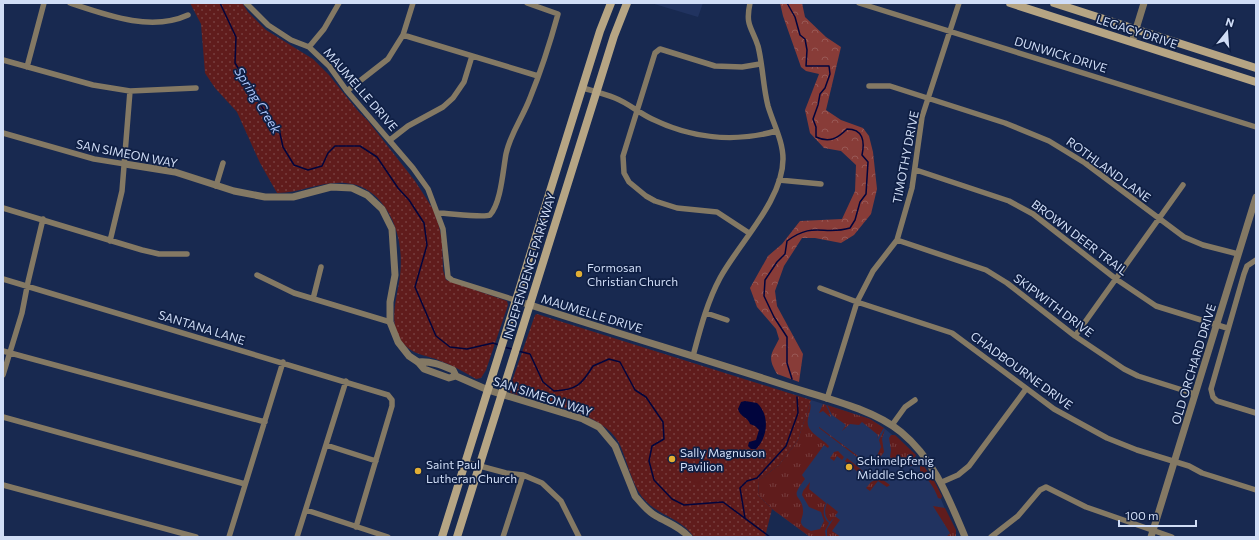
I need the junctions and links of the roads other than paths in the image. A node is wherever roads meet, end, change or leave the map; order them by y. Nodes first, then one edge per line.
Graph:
1 (44, 3) edge
2 (70, 3) edge
3 (246, 3) edge
4 (339, 3) edge
5 (413, 3) edge
6 (527, 3) edge
7 (611, 3) edge
8 (627, 3) edge
9 (750, 3) edge
10 (859, 3) edge
11 (959, 3) edge
12 (1010, 3) edge
13 (1054, 3) edge
14 (1144, 3) edge
15 (188, 15) dead end
16 (1136, 30) junction
17 (950, 31) junction
18 (403, 35) junction
19 (1132, 42) junction
20 (309, 48) junction
21 (472, 56) junction
22 (3, 60) edge
23 (760, 64) junction
24 (27, 67) junction
25 (1256, 68) edge
26 (538, 76) junction
27 (1256, 82) edge
28 (869, 86) dead end
29 (196, 88) dead end
30 (583, 88) junction
31 (347, 91) junction
32 (130, 92) junction
33 (597, 92) junction
34 (928, 98) junction
35 (637, 110) junction
36 (1256, 127) edge
37 (776, 131) junction
38 (3, 133) edge
39 (390, 140) junction
40 (223, 163) dead end
41 (125, 164) junction
42 (916, 170) junction
43 (779, 180) junction
44 (821, 184) dead end
45 (1183, 185) dead end
46 (216, 186) junction
47 (1256, 197) edge
48 (3, 208) edge
49 (438, 213) junction
50 (1159, 219) junction
51 (43, 220) junction
52 (749, 233) junction
53 (897, 240) junction
54 (110, 241) junction
55 (187, 254) dead end
56 (1238, 254) junction
57 (1254, 261) edge
58 (321, 267) dead end
59 (257, 275) dead end
60 (1116, 278) junction
61 (3, 279) edge
62 (28, 287) junction
63 (820, 288) dead end
64 (313, 299) junction
65 (515, 300) junction
66 (857, 302) junction
67 (529, 305) junction
68 (706, 313) junction
69 (727, 320) dead end
70 (390, 322) junction
71 (1216, 326) junction
72 (1227, 328) junction
73 (1075, 336) junction
74 (3, 351) edge
75 (10, 353) junction
76 (693, 356) junction
77 (283, 362) junction
78 (3, 375) edge
79 (346, 381) junction
80 (1026, 389) junction
81 (488, 390) junction
82 (1195, 394) junction
83 (502, 395) junction
84 (827, 399) junction
85 (915, 400) dead end
86 (1256, 413) edge
87 (3, 417) edge
88 (265, 422) junction
89 (892, 426) junction
90 (326, 445) junction
91 (376, 461) junction
92 (1173, 461) junction
93 (466, 462) junction
94 (480, 467) junction
95 (523, 475) junction
96 (942, 482) junction
97 (245, 484) junction
98 (3, 485) edge
99 (1256, 490) edge
100 (306, 510) junction
101 (356, 527) junction
102 (1152, 533) edge
103 (196, 537) edge
104 (229, 537) edge
105 (297, 537) edge
106 (388, 537) edge
107 (442, 537) edge
108 (457, 537) edge
109 (503, 537) edge
110 (579, 537) edge
111 (688, 537) edge
112 (965, 537) edge
113 (991, 537) edge
114 (1172, 537) edge

1 - 24 street
2 - 15 street
3 - 20 street, MAUMELLE DRIVE
4 - 20 street
5 - 18 street
6 - 26 street
7 - 30 main road, INDEPENDENCE PARKWAY
8 - 33 main road, INDEPENDENCE PARKWAY
9 - 23 street
10 - 17 street, DUNWICK DRIVE
11 - 17 street, TIMOTHY DRIVE
12 - 19 main road, LEGACY DRIVE
13 - 16 main road, LEGACY DRIVE
14 - 16 street
16 - 19 street
16 - 25 main road, LEGACY DRIVE
17 - 34 street, TIMOTHY DRIVE
17 - 36 street, DUNWICK DRIVE
18 - 21 street
18 - 31 street
19 - 27 main road, LEGACY DRIVE
20 - 31 street, MAUMELLE DRIVE
21 - 26 street
21 - 39 street
22 - 24 street
23 - 35 street
23 - 37 street
24 - 32 street
26 - 49 street
28 - 34 street, ROTHLAND LANE
29 - 32 street
30 - 33 street
30 - 65 main road, INDEPENDENCE PARKWAY
31 - 39 street, MAUMELLE DRIVE
32 - 41 street
33 - 35 street
33 - 67 main road, INDEPENDENCE PARKWAY
34 - 42 street, TIMOTHY DRIVE
34 - 50 street, ROTHLAND LANE
35 - 37 street
35 - 52 street
37 - 43 street
38 - 41 street, SAN SIMEON WAY
39 - 49 street, MAUMELLE DRIVE
40 - 46 street
41 - 46 street, SAN SIMEON WAY
41 - 54 street
42 - 53 street, TIMOTHY DRIVE
42 - 60 street, BROWN DEER TRAIL
43 - 44 street
43 - 52 street
45 - 50 street
46 - 70 street, SAN SIMEON WAY
47 - 56 street, OLD ORCHARD DRIVE
48 - 51 street
49 - 65 street, MAUMELLE DRIVE
50 - 56 street, ROTHLAND LANE
50 - 60 street
51 - 54 street
51 - 62 street
52 - 68 street
53 - 66 street, TIMOTHY DRIVE
53 - 73 street, SKIPWITH DRIVE
54 - 55 street
56 - 71 street, OLD ORCHARD DRIVE
57 - 72 street
58 - 64 street
59 - 64 street
60 - 71 street, BROWN DEER TRAIL
60 - 73 street
61 - 62 street, SANTANA LANE
62 - 75 street
62 - 77 street, SANTANA LANE
63 - 66 street, CHADBOURNE DRIVE
64 - 70 street
65 - 67 street, MAUMELLE DRIVE
65 - 81 main road, INDEPENDENCE PARKWAY
66 - 80 street, CHADBOURNE DRIVE
66 - 84 street, TIMOTHY DRIVE
67 - 76 street, MAUMELLE DRIVE
67 - 83 main road, INDEPENDENCE PARKWAY
68 - 69 street
68 - 76 street
70 - 81 street, SAN SIMEON WAY
71 - 72 street, BROWN DEER TRAIL
71 - 82 street, OLD ORCHARD DRIVE
72 - 86 street
73 - 82 street, SKIPWITH DRIVE
74 - 75 street
75 - 78 street
75 - 88 street
76 - 84 street, MAUMELLE DRIVE
77 - 79 street, SANTANA LANE
77 - 88 street
79 - 90 street
79 - 91 street, SANTANA LANE
80 - 92 street, CHADBOURNE DRIVE
80 - 96 street
81 - 83 street, SAN SIMEON WAY
81 - 93 main road, INDEPENDENCE PARKWAY
82 - 92 street, OLD ORCHARD DRIVE
83 - 94 main road, INDEPENDENCE PARKWAY
83 - 111 street, SAN SIMEON WAY
84 - 89 street, MAUMELLE DRIVE
85 - 89 street
87 - 97 street
88 - 97 street
89 - 96 street, MAUMELLE DRIVE
90 - 91 street
90 - 100 street
91 - 101 street
92 - 99 street, CHADBOURNE DRIVE
92 - 102 street, OLD ORCHARD DRIVE
93 - 94 street
93 - 107 main road, INDEPENDENCE PARKWAY
94 - 95 street
94 - 108 main road, INDEPENDENCE PARKWAY
95 - 109 street
95 - 110 street
96 - 112 street, MAUMELLE DRIVE
97 - 104 street
98 - 103 street
100 - 101 street
100 - 105 street
101 - 106 street
102 - 113 street
102 - 114 street

